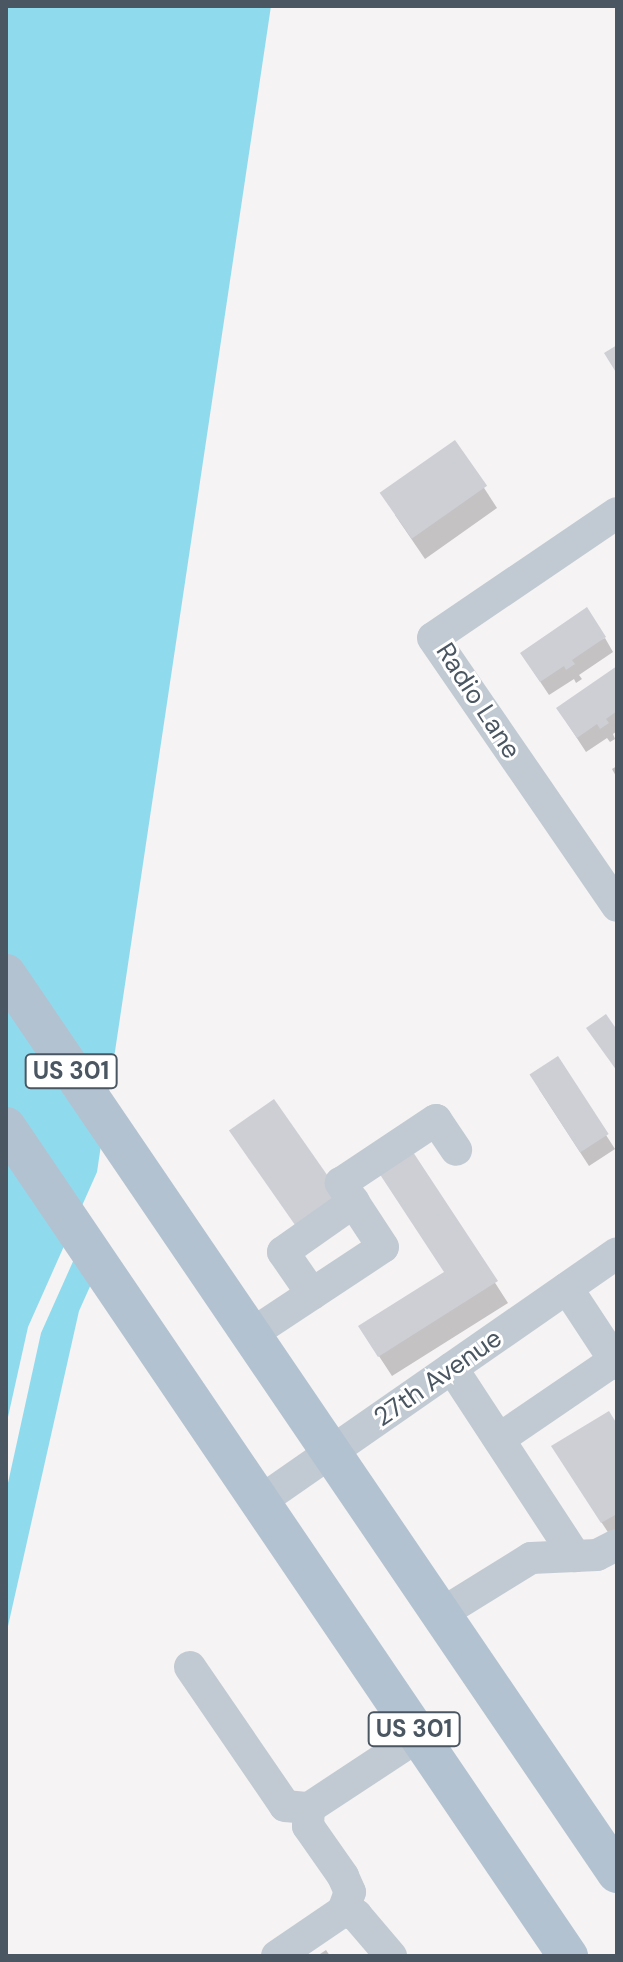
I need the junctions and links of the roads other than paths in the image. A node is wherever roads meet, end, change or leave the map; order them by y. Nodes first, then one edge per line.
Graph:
1 (617, 513) edge
2 (617, 906) edge
3 (6, 974) edge
4 (6, 1127) edge
5 (456, 1150) dead end
6 (354, 1202) junction
7 (617, 1253) edge
8 (567, 1288) junction
9 (312, 1294) junction
10 (250, 1335) junction
11 (616, 1362) edge
12 (452, 1368) junction
13 (499, 1439) junction
14 (329, 1454) junction
15 (259, 1502) junction
16 (617, 1545) edge
17 (575, 1556) junction
18 (439, 1615) junction
19 (190, 1667) dead end
20 (418, 1736) junction
21 (309, 1808) junction
22 (617, 1873) edge
23 (343, 1911) junction
24 (277, 1956) edge
25 (391, 1956) edge
26 (568, 1956) edge

1 - 2 street, Radio Lane
3 - 10 main road, US 301
4 - 15 main road, US 301
5 - 6 street
6 - 9 street
6 - 9 street
7 - 8 street, 27th Avenue
8 - 11 street
8 - 12 street, 27th Avenue
9 - 10 street
10 - 14 main road, US 301
11 - 13 street
12 - 13 street
12 - 14 street, 27th Avenue
13 - 17 street
14 - 15 street, 27th Avenue
14 - 18 main road, US 301
15 - 20 main road, US 301
16 - 17 street
17 - 18 street
18 - 22 main road, US 301
19 - 21 street
20 - 21 street
20 - 26 main road, US 301
21 - 23 street
23 - 24 street
23 - 25 street

